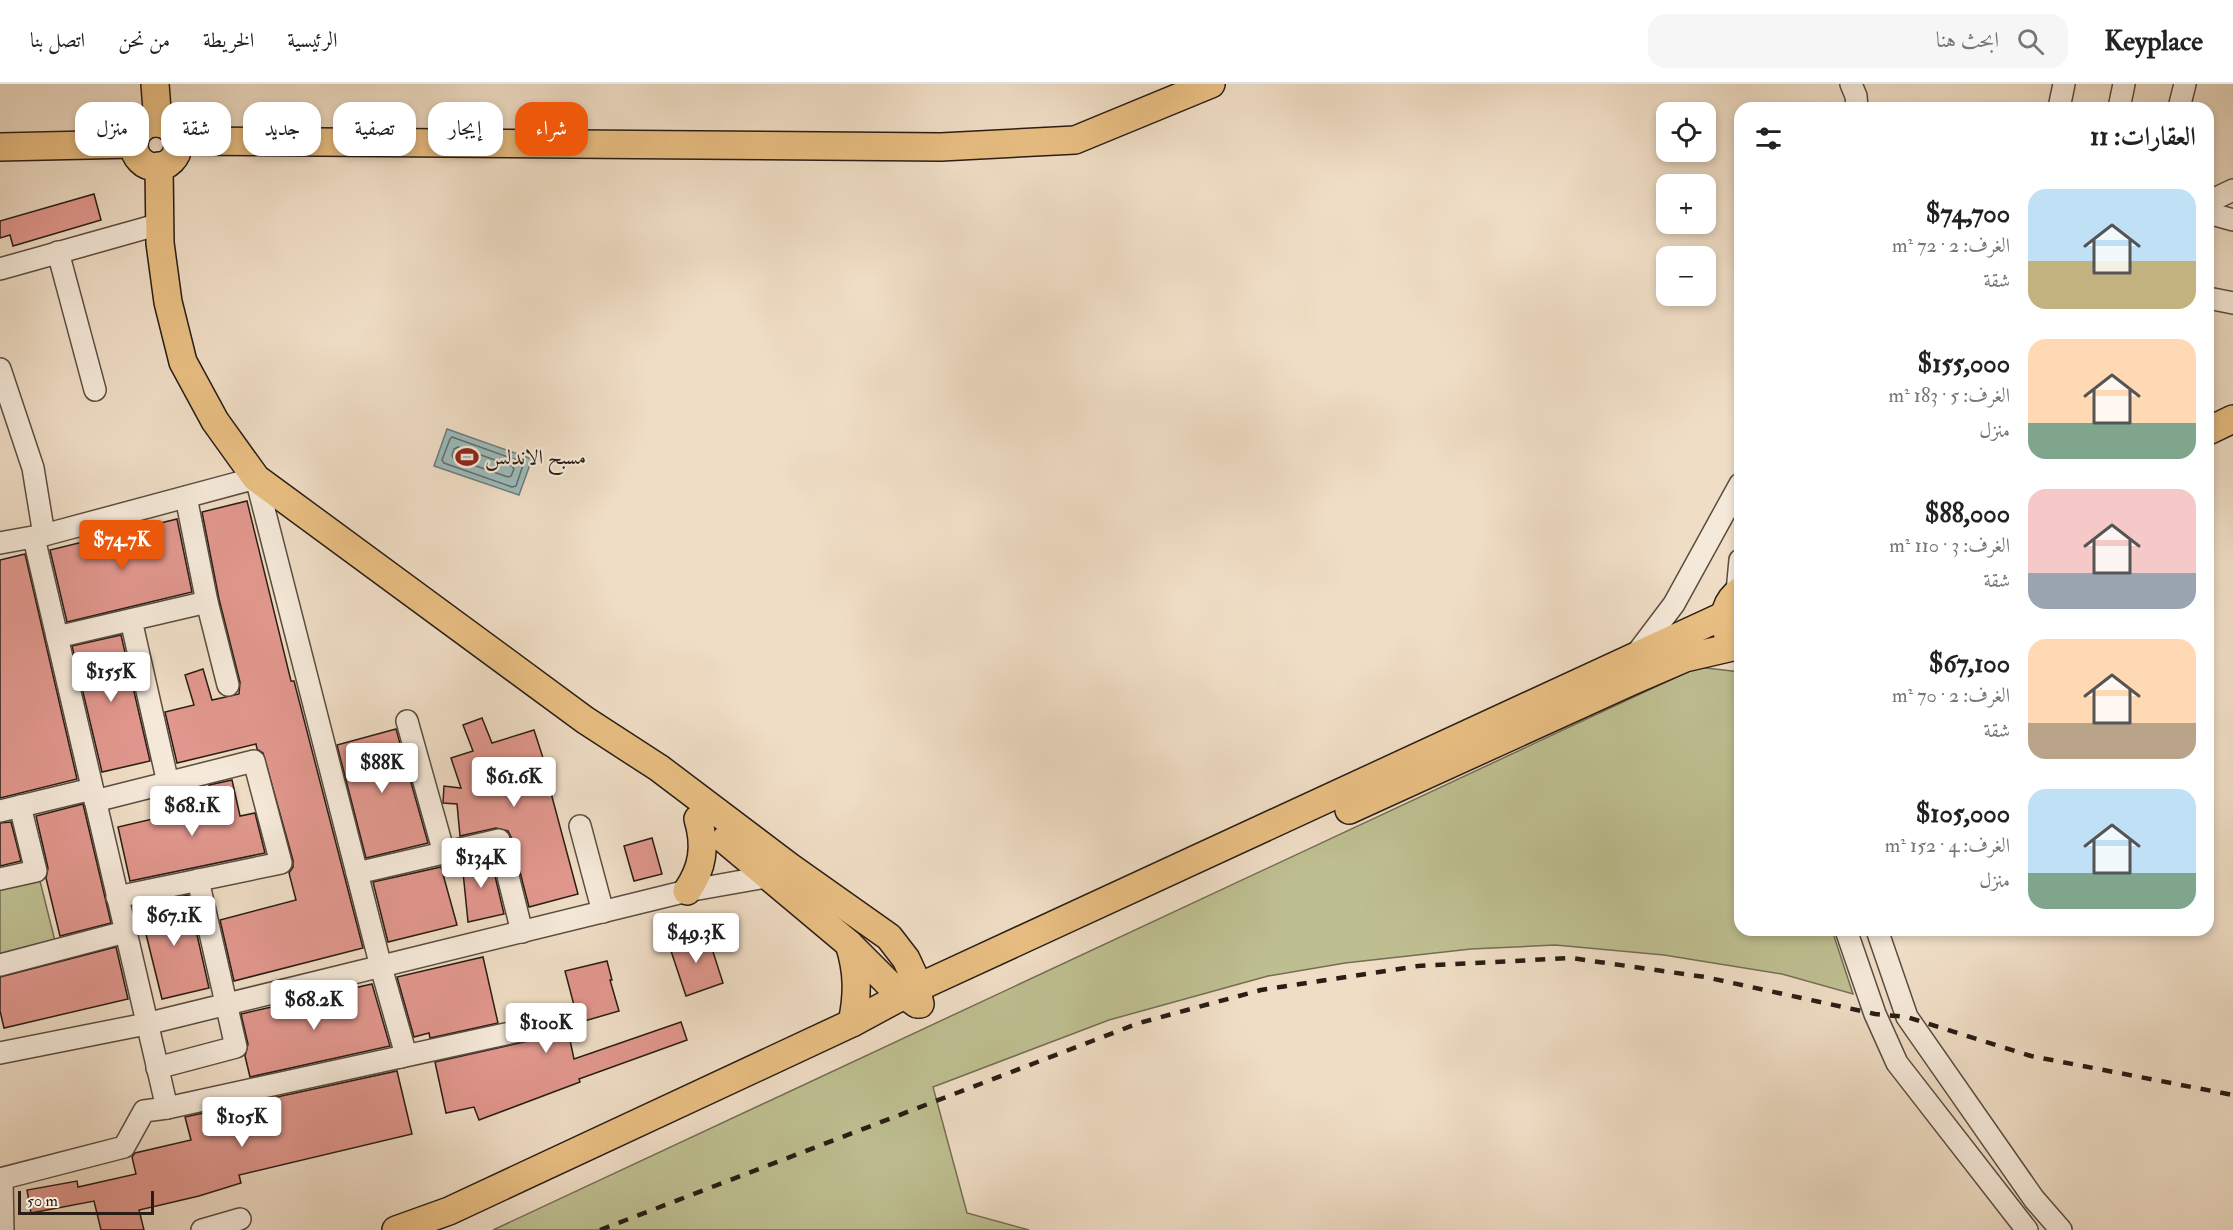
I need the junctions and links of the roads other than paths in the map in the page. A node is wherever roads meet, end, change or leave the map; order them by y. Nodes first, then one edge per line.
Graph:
1 (155, 84) edge
2 (1851, 84) edge
3 (2064, 84) edge
4 (2124, 84) edge
5 (2185, 84) edge
6 (1207, 85) edge
7 (1856, 102) edge
8 (2060, 102) edge
9 (2120, 102) edge
10 (2180, 102) edge
11 (158, 123) junction
12 (161, 124) edge
13 (149, 125) edge
14 (231, 141) edge
15 (75, 145) edge
16 (0, 147) edge
17 (137, 156) edge
18 (175, 156) edge
19 (159, 166) junction
20 (2233, 190) edge
21 (2214, 199) edge
22 (2214, 215) edge
23 (2233, 220) edge
24 (160, 224) junction
25 (58, 252) junction
26 (0, 269) edge
27 (2214, 299) edge
28 (2233, 303) edge
29 (0, 369) edge
30 (95, 390) dead end
31 (2233, 404) edge
32 (2214, 412) edge
33 (2233, 419) edge
34 (2214, 427) edge
35 (256, 478) junction
36 (1734, 495) edge
37 (186, 497) junction
38 (39, 536) junction
39 (0, 543) edge
40 (1734, 599) edge
41 (207, 602) junction
42 (131, 620) junction
43 (57, 637) junction
44 (1734, 641) edge
45 (1734, 648) edge
46 (1634, 657) junction
47 (228, 685) dead end
48 (585, 720) junction
49 (407, 721) dead end
50 (168, 783) junction
51 (93, 795) junction
52 (10, 808) edge
53 (698, 819) junction
54 (580, 826) dead end
55 (444, 853) junction
56 (780, 872) junction
57 (357, 873) junction
58 (0, 879) edge
59 (198, 880) junction
60 (687, 891) junction
61 (117, 897) junction
62 (603, 912) junction
63 (125, 932) junction
64 (522, 932) junction
65 (1848, 936) edge
66 (1879, 936) edge
67 (889, 937) junction
68 (848, 943) junction
69 (0, 965) edge
70 (966, 966) junction
71 (381, 967) junction
72 (913, 997) junction
73 (227, 1004) junction
74 (852, 1023) junction
75 (146, 1024) junction
76 (538, 1027) dead end
77 (1, 1049) edge
78 (401, 1057) junction
79 (157, 1068) junction
80 (167, 1108) junction
81 (1, 1179) edge
82 (240, 1219) dead end
83 (3, 1230) edge
84 (202, 1230) edge
85 (396, 1230) edge
86 (452, 1230) edge
87 (2027, 1230) edge
88 (2061, 1230) edge

1 - 11 main road
2 - 7 street
3 - 8 street
4 - 9 street
5 - 10 street
6 - 14 main road
11 - 12 main road
11 - 13 main road
15 - 16 main road
17 - 19 main road
18 - 19 main road
19 - 24 main road
20 - 21 street
22 - 23 street
24 - 25 street
24 - 35 main road
25 - 26 street
25 - 30 street
27 - 28 street
29 - 38 street
31 - 32 main road
33 - 34 main road
35 - 37 street
35 - 48 main road
35 - 57 street
36 - 46 street
37 - 38 street
37 - 41 street
38 - 39 street
38 - 43 street
40 - 44 main road
40 - 46 main road
41 - 42 street
41 - 47 street
42 - 43 street
42 - 50 street
43 - 51 street
45 - 72 main road
46 - 70 main road
48 - 53 main road
48 - 56 main road
49 - 55 street
50 - 51 street
50 - 59 street
51 - 52 street
51 - 61 street
52 - 58 street
53 - 56 main road
53 - 60 main road
54 - 62 street
55 - 57 street
55 - 64 street
56 - 60 street
56 - 67 main road
56 - 68 main road
57 - 71 street
59 - 61 street
59 - 73 street
60 - 62 street
61 - 63 street
62 - 64 street
63 - 69 street
63 - 75 street
64 - 71 street
65 - 87 street
66 - 88 street
67 - 70 main road
67 - 72 main road
68 - 72 main road
68 - 74 main road
70 - 72 main road
71 - 73 street
71 - 78 street
72 - 74 main road
72 - 86 main road
73 - 75 street
73 - 79 street
74 - 85 main road
75 - 77 street
75 - 79 street
76 - 78 street
78 - 80 street
79 - 80 street
80 - 81 street
81 - 83 street
82 - 84 street

